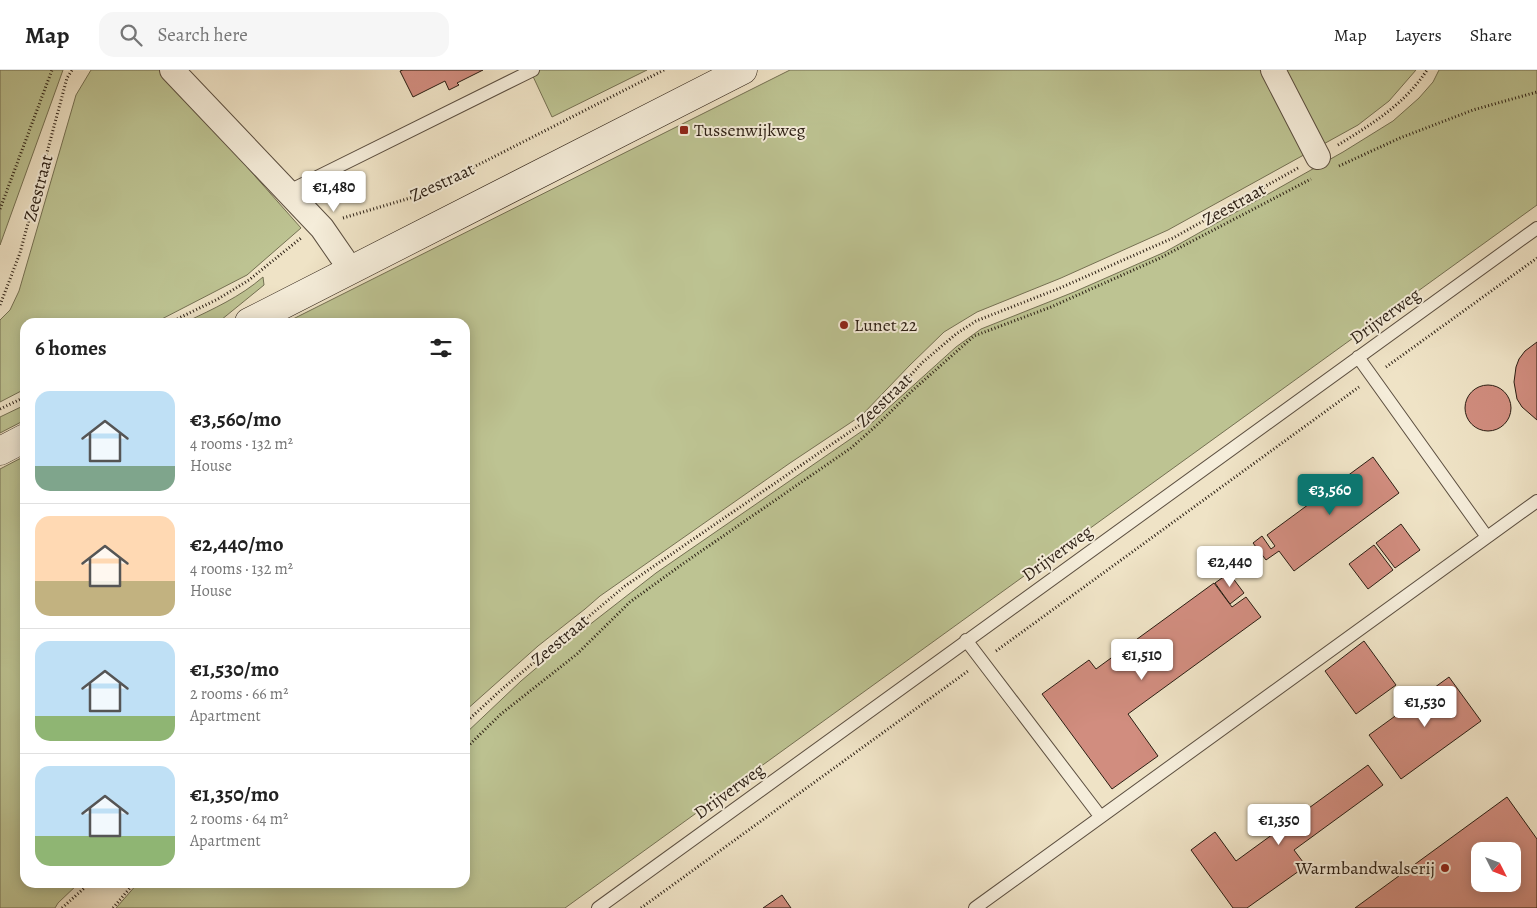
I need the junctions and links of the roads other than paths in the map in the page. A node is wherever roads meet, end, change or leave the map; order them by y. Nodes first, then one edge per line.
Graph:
1 (172, 70) edge
2 (533, 70) edge
3 (743, 70) edge
4 (1273, 70) edge
5 (1323, 167) road end
6 (287, 192) junction
7 (1537, 228) edge
8 (351, 270) junction
9 (257, 318) edge
10 (1358, 357) junction
11 (20, 441) edge
12 (0, 451) edge
13 (1537, 501) edge
14 (1486, 536) junction
15 (966, 640) junction
16 (1100, 816) junction
17 (598, 908) edge
18 (975, 908) edge

1 - 6 street
2 - 6 lane
3 - 8 main road, Zeestraat
4 - 5 street
6 - 8 street
7 - 10 lane, Drijverweg
8 - 9 main road, Zeestraat
10 - 14 lane
10 - 15 lane, Drijverweg
11 - 12 main road
13 - 14 lane
14 - 16 lane
15 - 16 lane
15 - 17 lane, Drijverweg
16 - 18 lane

